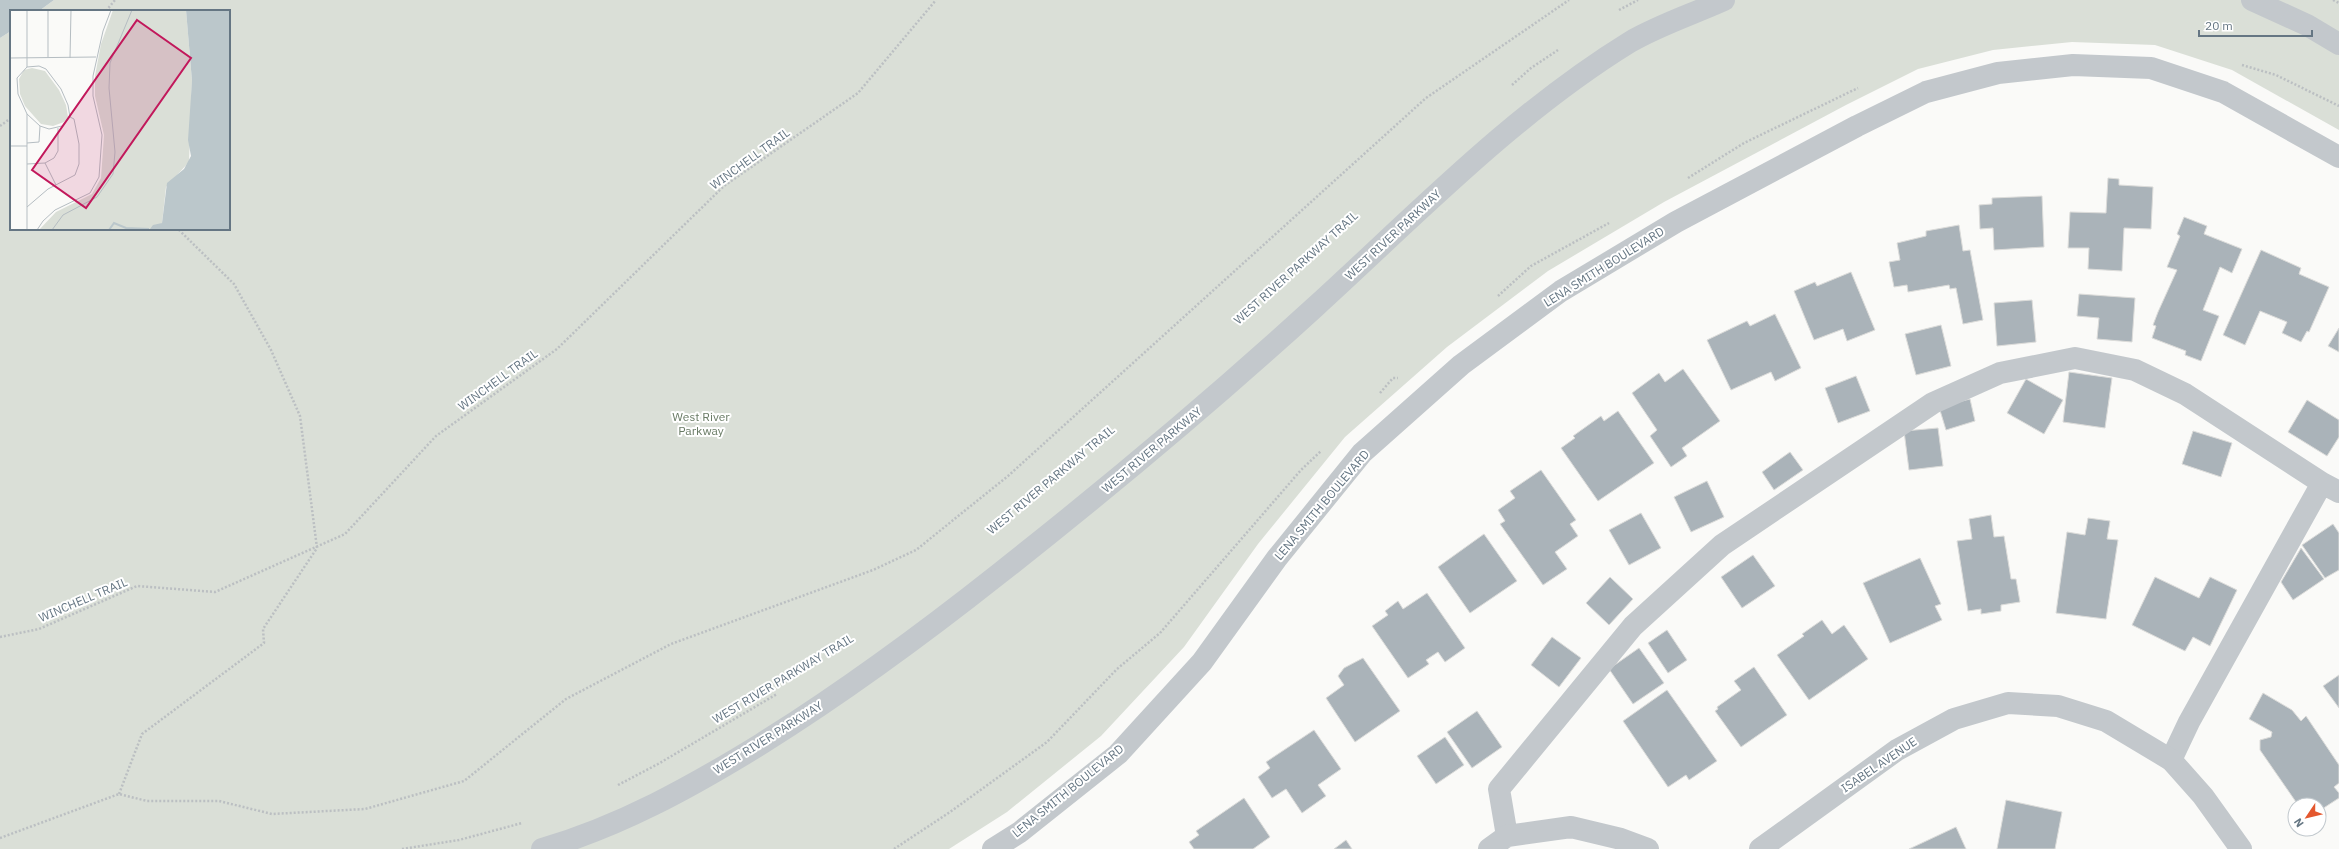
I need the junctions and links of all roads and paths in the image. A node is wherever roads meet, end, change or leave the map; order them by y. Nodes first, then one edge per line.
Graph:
1 (115, 0) edge
2 (936, 0) edge
3 (1569, 0) edge
4 (1638, 0) edge
5 (1724, 0) edge
6 (2252, 0) edge
7 (2333, 0) edge
8 (2339, 3) edge
9 (107, 10) edge
10 (1616, 12) dead end
11 (2339, 44) edge
12 (1564, 46) dead end
13 (2239, 64) dead end
14 (1866, 85) dead end
15 (1508, 89) dead end
16 (2339, 106) edge
17 (10, 119) edge
18 (0, 126) edge
19 (2339, 157) edge
20 (1681, 182) dead end
21 (1614, 221) dead end
22 (179, 230) edge
23 (1496, 298) dead end
24 (1322, 450) dead end
25 (2330, 487) edge
26 (317, 548) junction
27 (0, 638) edge
28 (778, 694) dead end
29 (2171, 760) junction
30 (612, 787) dead end
31 (119, 794) junction
32 (524, 823) dead end
33 (1507, 836) junction
34 (0, 838) edge
35 (402, 849) edge
36 (542, 849) edge
37 (894, 849) edge
38 (993, 849) edge
39 (1489, 849) edge
40 (1648, 849) edge
41 (1760, 849) edge
42 (2241, 849) edge

1 - 9 path
2 - 26 path, WINCHELL TRAIL
3 - 31 path
4 - 10 path
5 - 36 street, WEST RIVER PARKWAY
6 - 11 street
7 - 8 path
12 - 15 path
13 - 16 path
14 - 20 path
17 - 18 path
19 - 38 street, LENA SMITH BOULEVARD
21 - 23 path
22 - 26 path
24 - 37 path
25 - 29 street
25 - 33 street
26 - 27 path, WINCHELL TRAIL
26 - 31 path
28 - 30 path, WEST RIVER PARKWAY TRAIL
29 - 41 street, ISABEL AVENUE
29 - 42 street, ISABEL AVENUE
31 - 34 path
32 - 35 path
33 - 39 street
33 - 40 street

